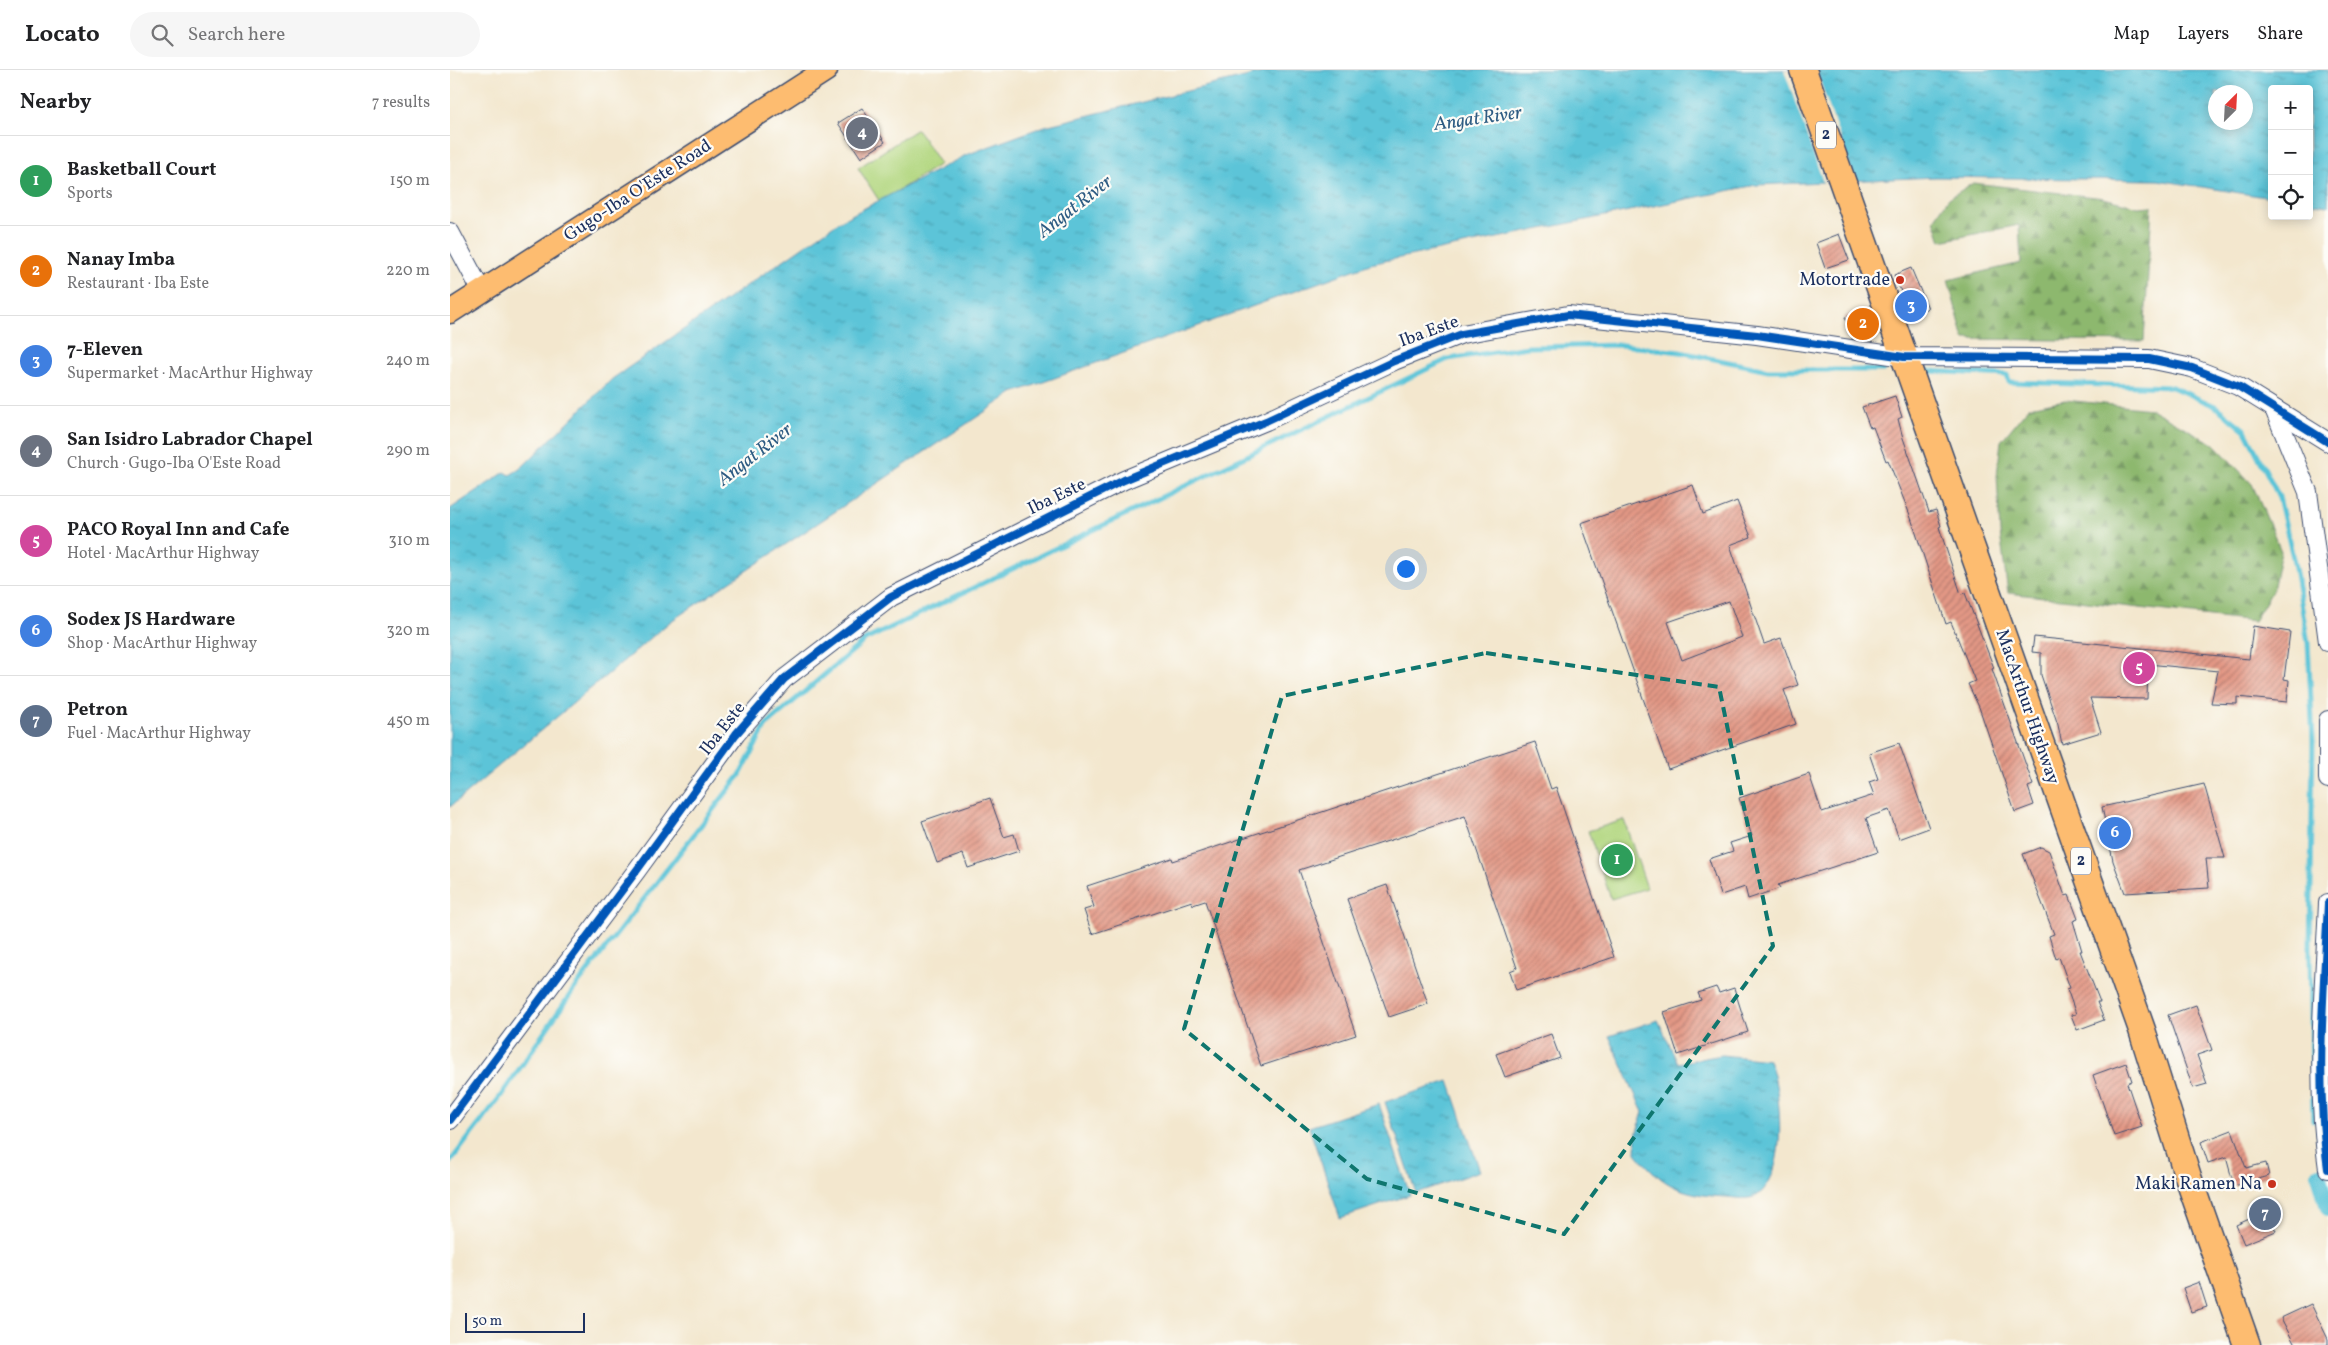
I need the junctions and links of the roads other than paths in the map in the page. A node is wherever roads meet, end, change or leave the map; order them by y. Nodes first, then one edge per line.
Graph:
1 (826, 70) edge
2 (1803, 70) edge
3 (450, 232) edge
4 (482, 292) junction
5 (450, 312) edge
6 (1904, 357) junction
7 (2274, 409) junction
8 (2328, 442) edge
9 (2328, 642) edge
10 (2328, 720) edge
11 (2328, 779) edge
12 (2328, 903) edge
13 (450, 1120) edge
14 (2326, 1141) edge
15 (2328, 1169) edge
16 (2247, 1345) edge

1 - 4 main road, Gugo-Iba O'Este Road
2 - 6 highway, MacArthur Highway / 2
3 - 4 street
4 - 5 main road, Gugo-Iba O'Este Road
6 - 7 street, Iba Este
6 - 13 street, Iba Este
6 - 16 highway, MacArthur Highway / 2
7 - 8 street, Iba Este
7 - 9 street
10 - 11 street
12 - 14 street
14 - 15 street

